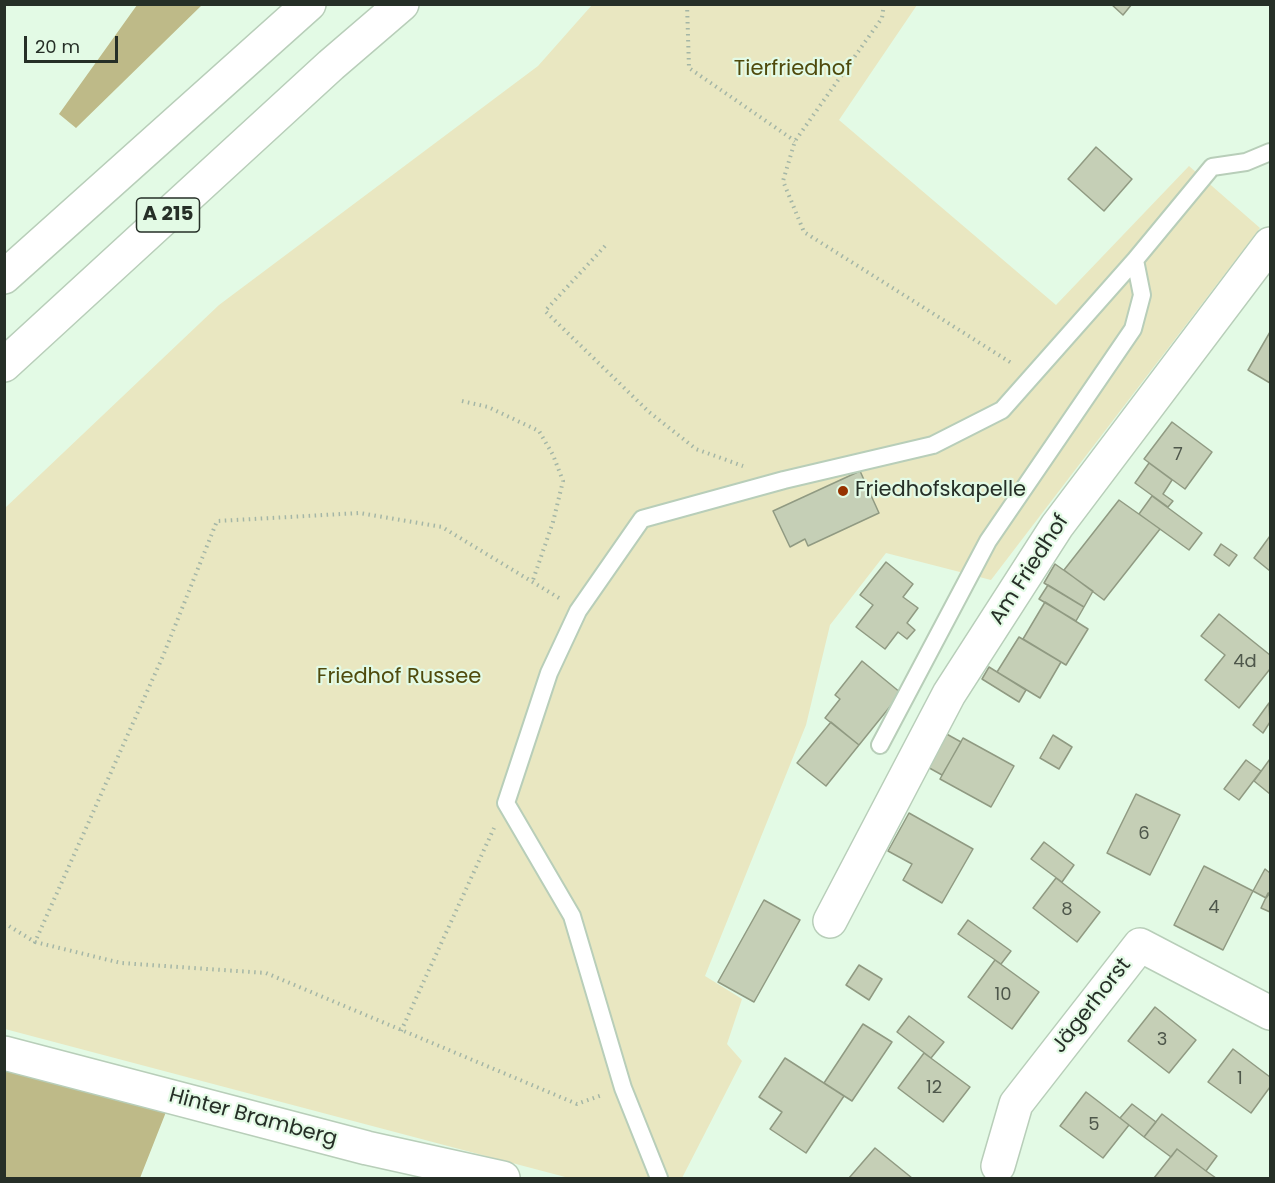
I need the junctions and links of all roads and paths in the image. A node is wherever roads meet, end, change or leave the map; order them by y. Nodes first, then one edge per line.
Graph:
1 (402, 4) edge
2 (417, 4) edge
3 (687, 4) edge
4 (884, 4) edge
5 (301, 10) edge
6 (331, 65) junction
7 (795, 141) junction
8 (1270, 152) edge
9 (1270, 244) edge
10 (605, 246) dead end
11 (1135, 260) junction
12 (4, 277) edge
13 (4, 365) edge
14 (1032, 376) junction
15 (462, 401) dead end
16 (784, 480) junction
17 (533, 580) junction
18 (578, 611) junction
19 (880, 745) dead end
20 (506, 803) junction
21 (830, 921) dead end
22 (4, 923) edge
23 (35, 942) junction
24 (1270, 1012) edge
25 (401, 1031) junction
26 (4, 1053) edge
27 (622, 1088) junction
28 (998, 1166) dead end
29 (503, 1179) edge
30 (659, 1179) edge

1 - 6 main road, A 215
2 - 6 main road
3 - 7 path
4 - 7 path
5 - 12 main road, A 215
6 - 13 main road, A 215
7 - 14 path
8 - 11 lane
9 - 21 main road, Am Friedhof
10 - 16 path
11 - 14 lane
11 - 19 lane
14 - 16 lane
15 - 17 path
16 - 18 lane
17 - 18 path
17 - 23 path
18 - 20 lane
20 - 25 path
20 - 27 lane
22 - 23 path
23 - 25 path
24 - 28 main road, Jägerhorst
25 - 27 path
26 - 29 main road, Hinter Bramberg
27 - 30 lane

